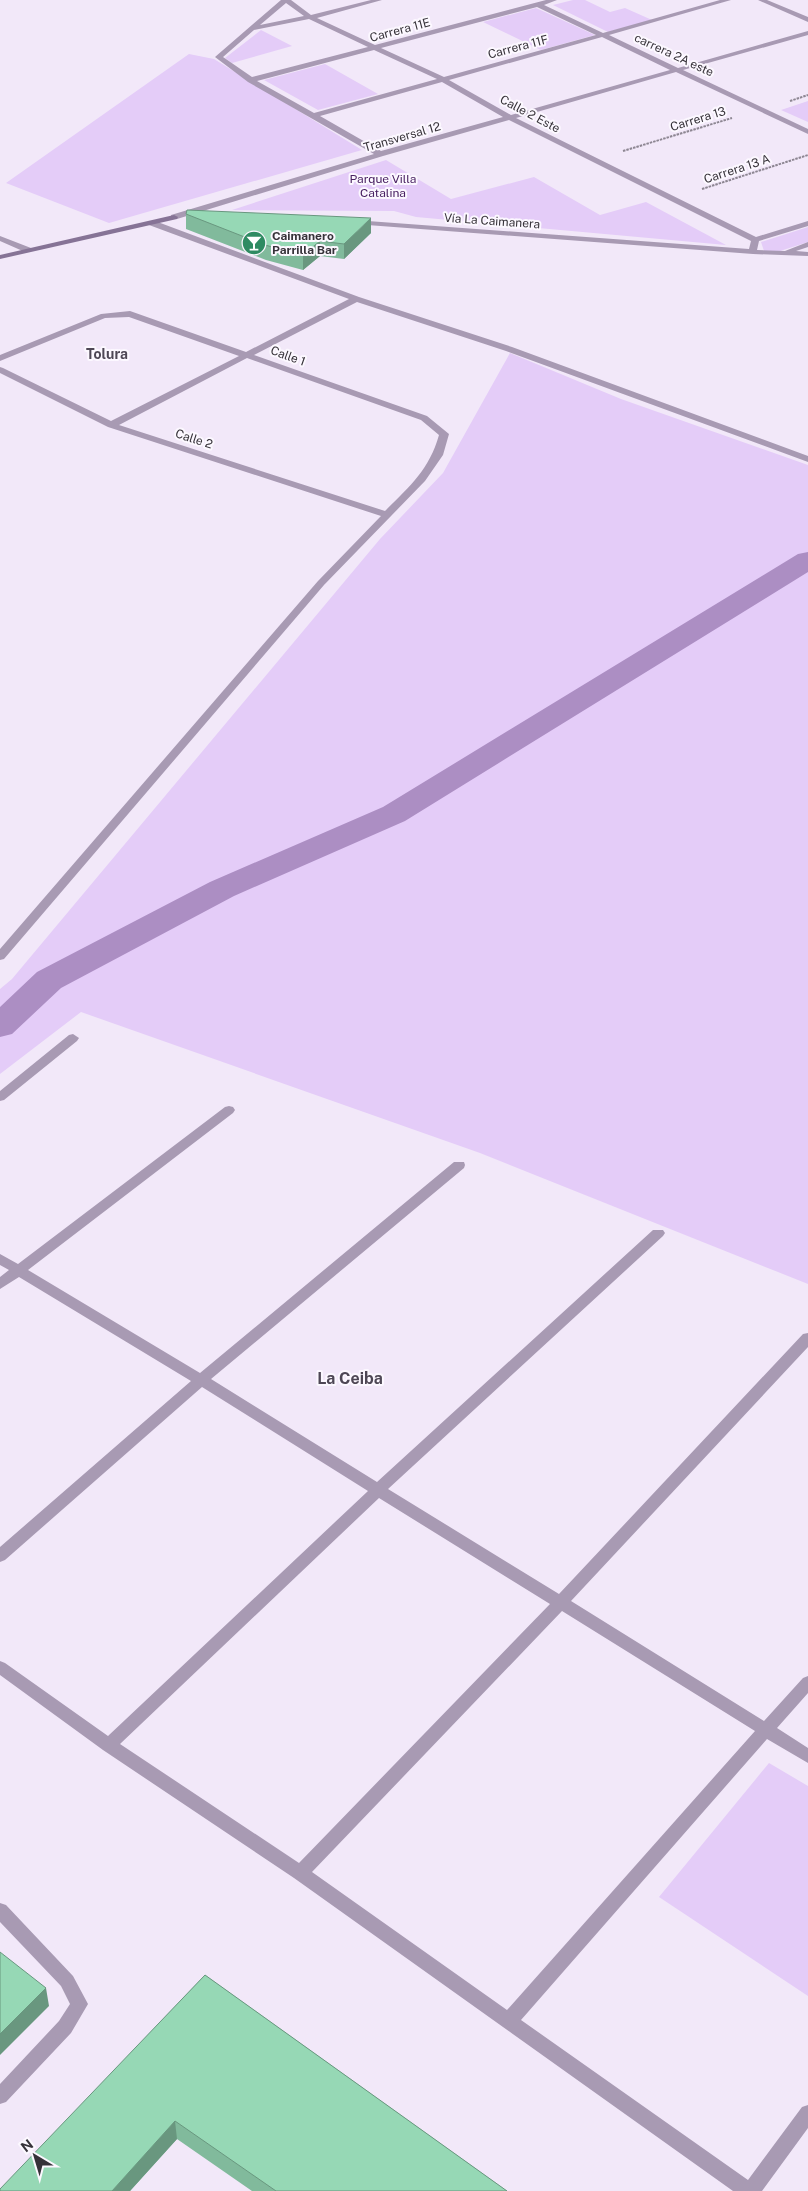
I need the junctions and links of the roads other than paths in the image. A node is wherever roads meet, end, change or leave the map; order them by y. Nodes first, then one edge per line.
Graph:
1 (286, 0) edge
2 (379, 0) edge
3 (529, 0) edge
4 (554, 0) edge
5 (728, 0) edge
6 (761, 0) edge
7 (538, 4) junction
8 (308, 16) junction
9 (808, 20) edge
10 (252, 29) junction
11 (808, 33) edge
12 (604, 35) junction
13 (377, 48) junction
14 (680, 70) junction
15 (442, 79) junction
16 (251, 80) junction
17 (313, 116) junction
18 (511, 118) junction
19 (808, 132) edge
20 (380, 154) junction
21 (174, 217) junction
22 (204, 217) edge
23 (341, 221) edge
24 (152, 223) junction
25 (808, 223) edge
26 (0, 238) edge
27 (755, 240) junction
28 (808, 244) edge
29 (28, 250) junction
30 (753, 252) junction
31 (779, 254) junction
32 (808, 254) edge
33 (0, 257) edge
34 (356, 299) junction
35 (248, 355) junction
36 (0, 358) edge
37 (0, 370) edge
38 (111, 425) junction
39 (808, 459) edge
40 (387, 515) junction
41 (0, 956) edge
42 (73, 1038) dead end
43 (0, 1097) edge
44 (229, 1110) dead end
45 (458, 1165) dead end
46 (658, 1233) dead end
47 (0, 1259) edge
48 (19, 1269) junction
49 (0, 1284) edge
50 (808, 1338) edge
51 (201, 1380) junction
52 (378, 1490) junction
53 (0, 1556) edge
54 (560, 1603) junction
55 (0, 1667) edge
56 (808, 1682) edge
57 (766, 1730) junction
58 (109, 1746) junction
59 (808, 1756) edge
60 (300, 1873) junction
61 (0, 1910) edge
62 (509, 2020) junction
63 (0, 2096) edge
64 (808, 2113) edge
65 (749, 2191) edge

1 - 8 street, Calle 2 Este
1 - 10 street
2 - 8 street
3 - 7 street, carrera 2A este
4 - 7 street, Carrera 11E
5 - 12 street, Carrera 11F
6 - 9 street
7 - 12 street, carrera 2A este
7 - 13 street, Carrera 11E
8 - 10 street
8 - 13 street, Calle 2 Este
10 - 16 street
11 - 14 street, Transversal 12
12 - 14 street, carrera 2A este
12 - 15 street, Carrera 11F
13 - 15 street, Calle 2 Este
13 - 16 street, Carrera 11E
14 - 18 street, Transversal 12
14 - 19 street, carrera 2A este
15 - 17 street, Carrera 11F
15 - 18 street, Calle 2 Este
16 - 17 street
17 - 20 street
18 - 20 street, Transversal 12
18 - 27 street, Calle 2 Este
20 - 21 street, Transversal 12
21 - 22 street
21 - 24 street, Transversal 12
23 - 30 street, Vía La Caimanera
24 - 29 street, Transversal 12
24 - 34 street
25 - 27 street
26 - 29 street
27 - 30 street
28 - 31 street
29 - 33 street, Transversal 12
30 - 31 street, Vía La Caimanera
31 - 32 street, Vía La Caimanera
34 - 35 street
34 - 39 street
35 - 36 street, Calle 1
35 - 38 street
35 - 40 street, Calle 1
37 - 38 street, Calle 2
38 - 40 street, Calle 2
40 - 41 street
42 - 43 street
44 - 48 street
45 - 51 street
46 - 52 street
47 - 48 street
48 - 49 street
48 - 51 street
50 - 54 street
51 - 52 street
51 - 53 street
52 - 54 street
52 - 58 street
54 - 57 street
54 - 60 street
55 - 58 street
56 - 57 street
57 - 59 street
57 - 62 street
58 - 60 street
60 - 62 street
61 - 63 street
62 - 65 street
64 - 65 street

